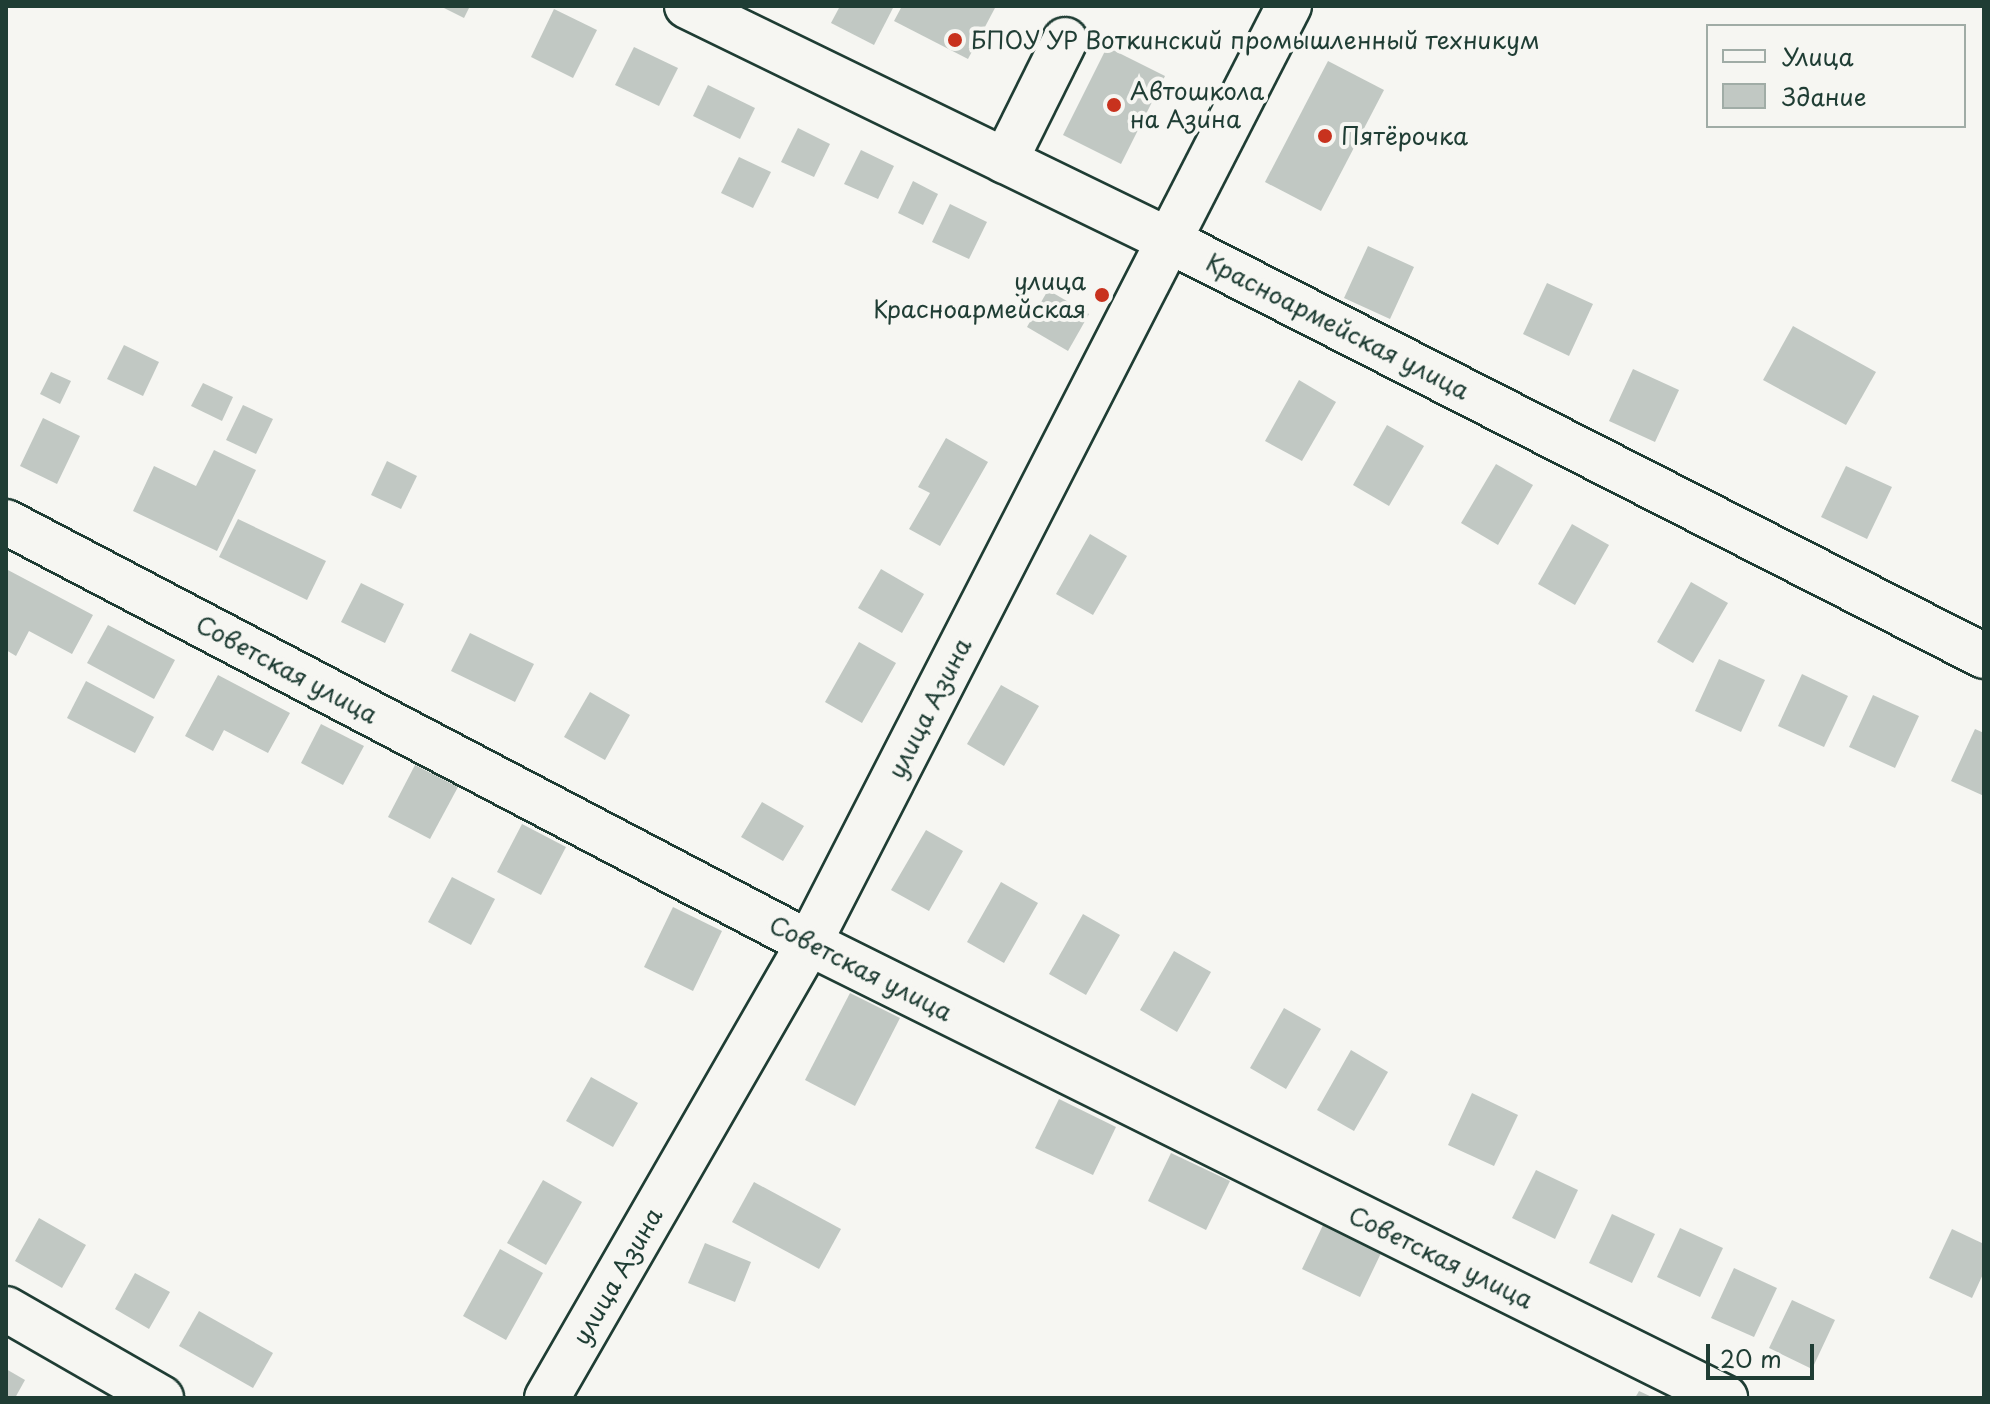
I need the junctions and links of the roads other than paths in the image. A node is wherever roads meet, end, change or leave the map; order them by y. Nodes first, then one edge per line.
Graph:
1 (687, 6) edge
2 (1289, 6) edge
3 (1065, 40) dead end
4 (1005, 161) junction
5 (1168, 240) junction
6 (6, 522) edge
7 (1984, 656) edge
8 (809, 943) junction
9 (6, 1309) edge
10 (161, 1398) edge
11 (547, 1398) edge
12 (1725, 1398) edge

1 - 4 street, Красноармейская улица
2 - 5 street, улица Азина
3 - 4 street
4 - 5 street, Красноармейская улица
5 - 7 street, Красноармейская улица
5 - 8 street, улица Азина
6 - 8 street, Советская улица
8 - 11 street, улица Азина
8 - 12 street, Советская улица
9 - 10 street

